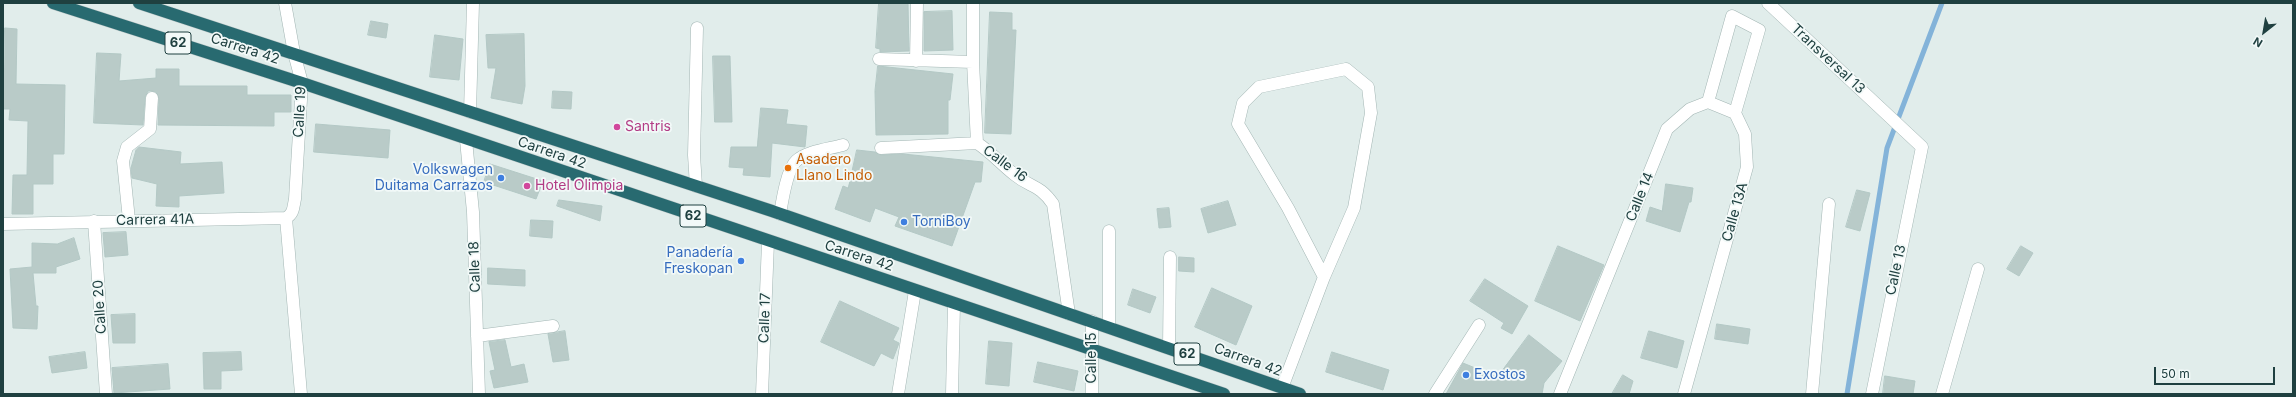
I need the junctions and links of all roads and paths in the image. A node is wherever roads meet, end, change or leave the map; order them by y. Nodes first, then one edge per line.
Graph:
1 (53, 3) edge
2 (139, 3) edge
3 (285, 3) edge
4 (473, 3) edge
5 (917, 3) edge
6 (973, 3) edge
7 (1768, 3) edge
8 (697, 28) dead end
9 (294, 53) junction
10 (879, 59) dead end
11 (916, 60) junction
12 (973, 62) junction
13 (302, 83) junction
14 (152, 98) dead end
15 (1708, 102) junction
16 (470, 112) junction
17 (1735, 113) junction
18 (466, 140) junction
19 (977, 143) junction
20 (843, 145) dead end
21 (1922, 147) joint
22 (881, 148) dead end
23 (696, 186) junction
24 (1829, 204) dead end
25 (780, 214) junction
26 (286, 218) junction
27 (129, 220) junction
28 (94, 221) junction
29 (3, 224) edge
30 (1109, 231) dead end
31 (768, 242) junction
32 (1170, 257) dead end
33 (1978, 269) dead end
34 (1324, 277) junction
35 (915, 290) junction
36 (954, 304) junction
37 (1069, 314) junction
38 (1092, 321) junction
39 (1479, 325) dead end
40 (553, 326) dead end
41 (1109, 327) junction
42 (477, 336) junction
43 (1169, 348) junction
44 (1094, 351) junction
45 (1282, 388) junction
46 (106, 394) edge
47 (301, 394) edge
48 (479, 394) edge
49 (762, 394) edge
50 (898, 394) edge
51 (952, 394) edge
52 (1092, 394) edge
53 (1224, 394) edge
54 (1300, 394) edge
55 (1435, 394) edge
56 (1560, 394) edge
57 (1684, 394) edge
58 (1812, 394) edge
59 (1872, 394) edge
60 (1942, 394) edge

1 - 13 highway, Carrera 42 / 62
2 - 9 highway, Carrera 42 / 62
3 - 9 street, Calle 19
4 - 16 street
5 - 11 street
6 - 12 street, Calle 16
7 - 21 street, Transversal 13
8 - 23 street
9 - 13 street, Calle 19
9 - 16 highway, Carrera 42 / 62
10 - 11 street
11 - 12 street
12 - 19 street, Calle 16
13 - 18 highway, Carrera 42 / 62
13 - 26 street, Calle 19
14 - 27 street
15 - 17 street
15 - 17 street
15 - 56 street, Calle 14
16 - 23 highway, Carrera 42 / 62
17 - 57 street, Calle 13A
18 - 31 highway, Carrera 42 / 62
18 - 42 street, Calle 18
19 - 22 street
19 - 37 street, Calle 16
20 - 25 street
21 - 59 street, Calle 13
23 - 25 highway, Carrera 42 / 62
24 - 58 street
25 - 37 highway, Carrera 42 / 62
26 - 27 street, Carrera 41A
26 - 47 street
27 - 28 street, Carrera 41A
28 - 29 street, Carrera 41A
28 - 46 street, Calle 20
30 - 41 street
31 - 35 highway, Carrera 42 / 62
31 - 49 street, Calle 17
32 - 43 street
33 - 60 street
34 - 34 street
34 - 45 street
35 - 36 highway, Carrera 42 / 62
35 - 50 street
36 - 44 highway, Carrera 42 / 62
36 - 51 street
37 - 38 highway, Carrera 42 / 62
38 - 41 highway, Carrera 42 / 62
38 - 44 street, Calle 15
39 - 55 street
40 - 42 street
41 - 43 highway, Carrera 42 / 62
42 - 48 street, Calle 18
43 - 45 highway, Carrera 42 / 62
44 - 52 street, Calle 15
44 - 53 highway, Carrera 42 / 62
45 - 54 highway, Carrera 42 / 62

